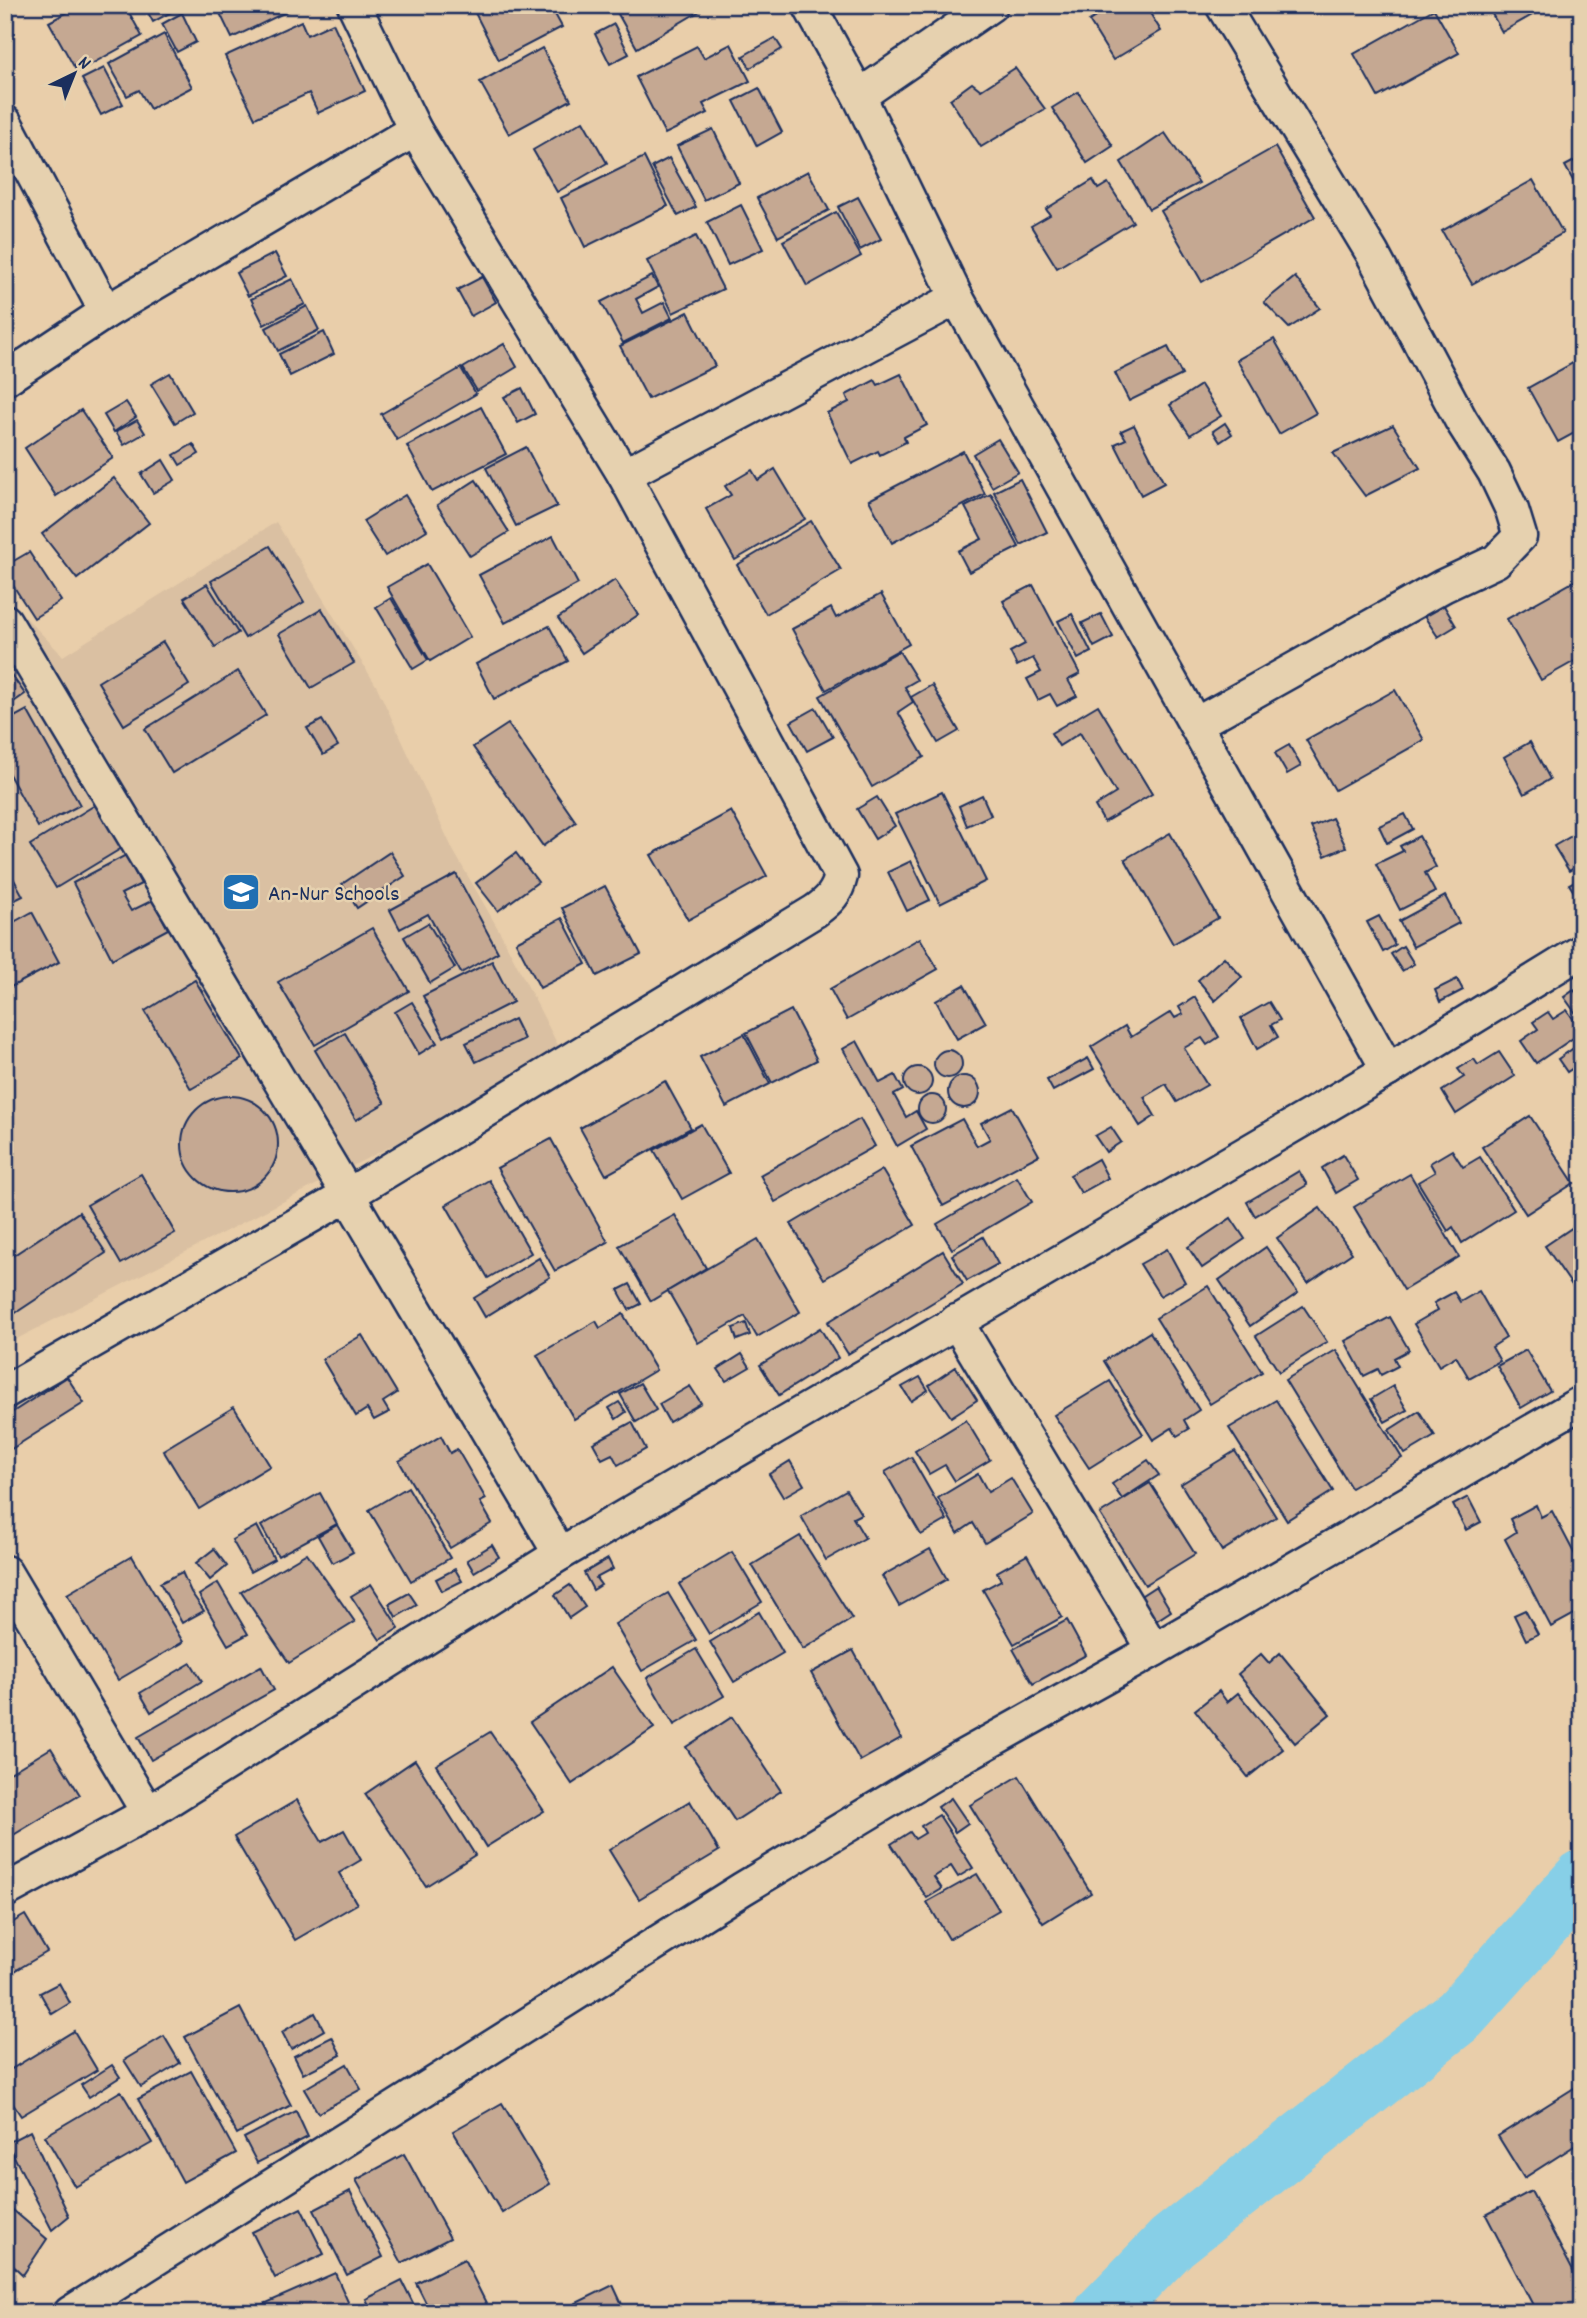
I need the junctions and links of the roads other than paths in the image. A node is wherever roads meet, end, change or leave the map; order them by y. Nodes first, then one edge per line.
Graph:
1 (354, 5) edge
2 (809, 5) edge
3 (991, 5) edge
4 (1222, 5) edge
5 (859, 96) junction
6 (5, 122) edge
7 (415, 130) junction
8 (957, 298) junction
9 (106, 312) junction
10 (5, 379) edge
11 (624, 475) junction
12 (5, 621) edge
13 (1196, 724) junction
14 (1582, 951) edge
15 (1388, 1070) junction
16 (348, 1195) junction
17 (956, 1321) junction
18 (5, 1392) edge
19 (1582, 1402) edge
20 (560, 1555) junction
21 (5, 1572) edge
22 (1154, 1650) junction
23 (148, 1813) junction
24 (5, 1891) edge
25 (70, 2313) edge

1 - 7 street
2 - 5 street
3 - 5 street
4 - 13 street
5 - 8 street
6 - 9 street
7 - 9 street
7 - 11 street
8 - 11 street
8 - 13 street
9 - 10 street
11 - 16 street
12 - 16 street
13 - 15 street
14 - 15 street
15 - 17 street
16 - 18 street
16 - 20 street
17 - 20 street
17 - 22 street
19 - 22 street
20 - 23 street
21 - 23 street
22 - 25 street
23 - 24 street

